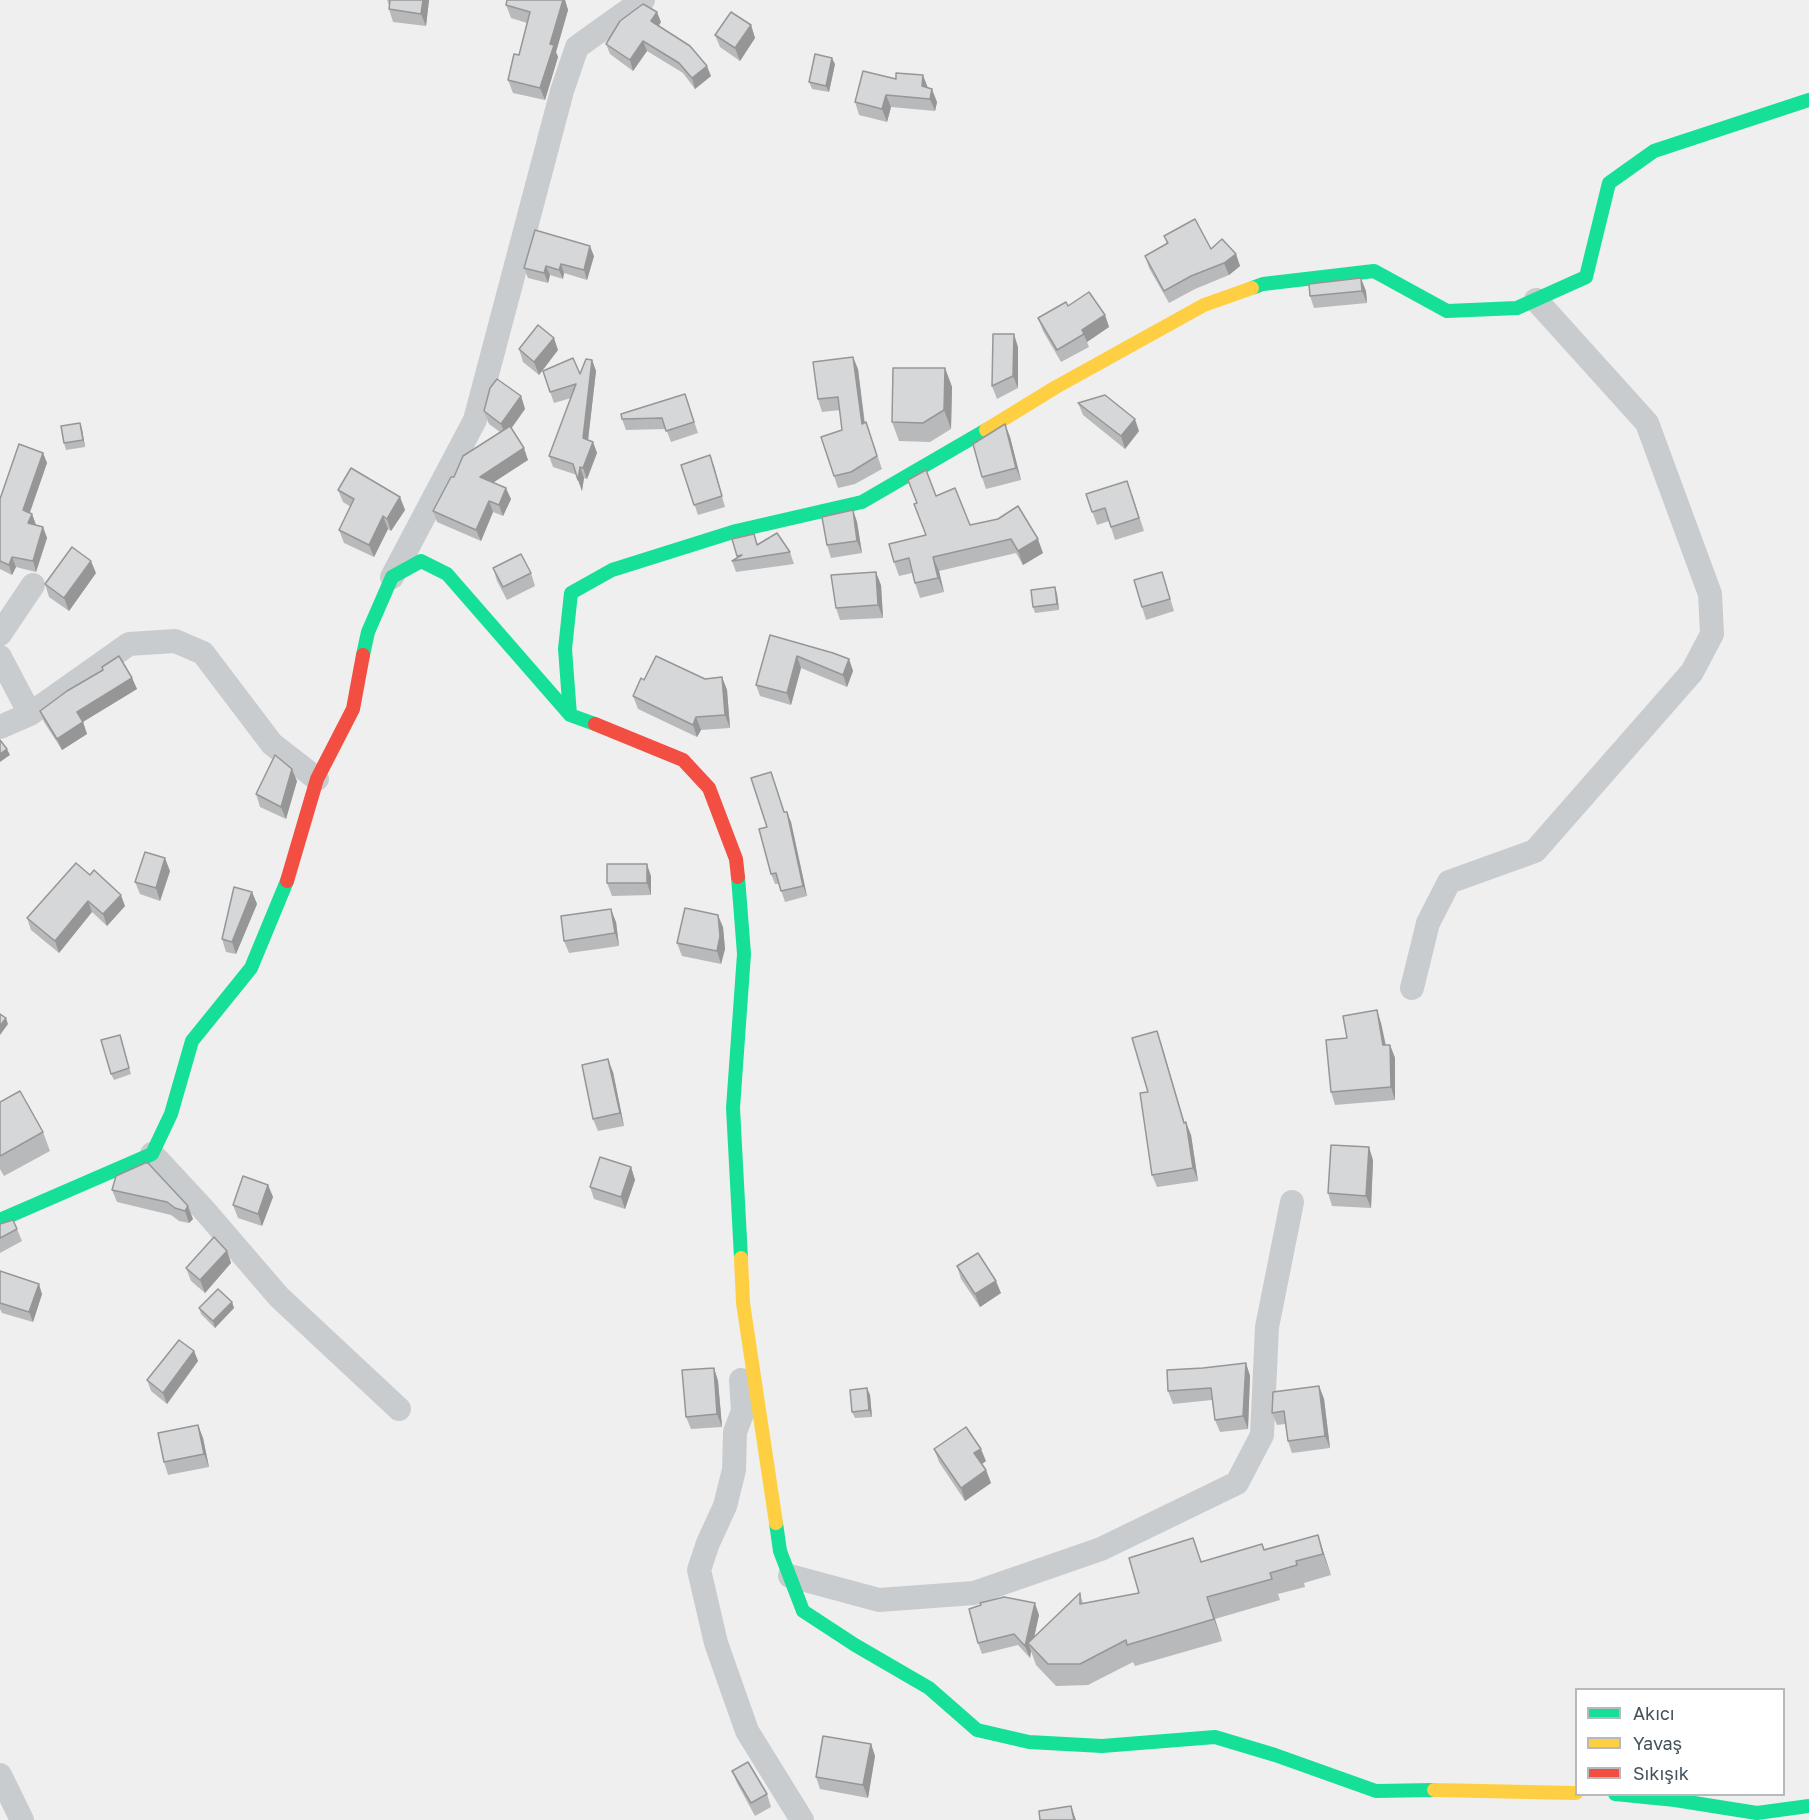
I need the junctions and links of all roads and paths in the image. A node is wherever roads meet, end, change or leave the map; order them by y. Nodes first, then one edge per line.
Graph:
1 (643, 0) edge
2 (1809, 100) edge
3 (1536, 300) junction
4 (392, 577) junction
5 (33, 585) dead end
6 (0, 634) edge
7 (0, 657) edge
8 (30, 714) junction
9 (570, 715) junction
10 (0, 727) edge
11 (317, 779) junction
12 (1412, 988) dead end
13 (152, 1154) junction
14 (1292, 1203) dead end
15 (0, 1220) edge
16 (743, 1306) junction
17 (399, 1409) dead end
18 (790, 1576) junction
19 (0, 1775) edge
20 (1575, 1793) edge
21 (1635, 1796) edge
22 (1809, 1806) edge
23 (1752, 1816) edge
24 (22, 1820) edge
25 (802, 1820) edge

1 - 4 street
2 - 3 street
3 - 9 street
3 - 12 street
4 - 9 street
4 - 11 street
5 - 6 street
7 - 8 street
8 - 10 street
8 - 11 street
9 - 16 street
11 - 13 street
13 - 15 street
13 - 17 street
14 - 18 street
16 - 18 street
16 - 25 street
18 - 20 street
19 - 24 street
21 - 23 street
22 - 23 street

